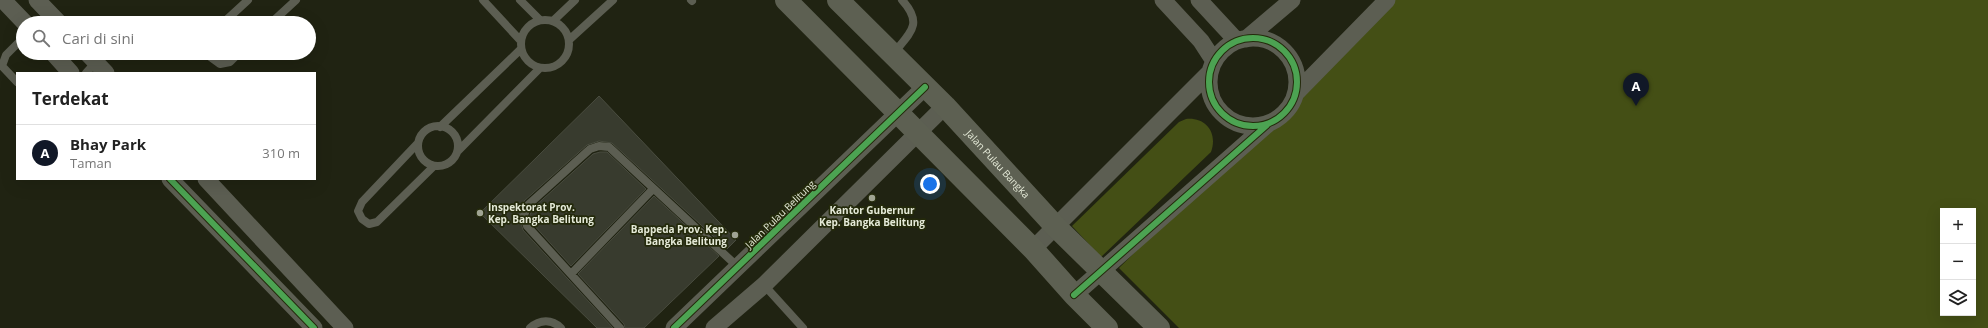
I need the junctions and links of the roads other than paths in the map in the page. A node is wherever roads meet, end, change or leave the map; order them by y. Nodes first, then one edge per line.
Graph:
1 (3, 0) edge
2 (37, 0) edge
3 (248, 0) edge
4 (296, 0) edge
5 (483, 0) edge
6 (520, 0) edge
7 (575, 0) edge
8 (613, 0) edge
9 (786, 0) edge
10 (838, 0) edge
11 (902, 0) edge
12 (1163, 0) edge
13 (1199, 0) edge
14 (1292, 0) edge
15 (1387, 0) edge
16 (18, 16) edge
17 (52, 16) edge
18 (231, 16) edge
19 (279, 16) edge
20 (540, 20) junction
21 (553, 21) junction
22 (520, 40) junction
23 (569, 40) junction
24 (1241, 40) junction
25 (16, 45) edge
26 (521, 49) junction
27 (892, 54) junction
28 (59, 60) edge
29 (214, 60) edge
30 (232, 60) edge
31 (1212, 67) junction
32 (540, 68) junction
33 (70, 72) edge
34 (16, 81) edge
35 (925, 87) junction
36 (1296, 92) junction
37 (945, 106) junction
38 (899, 114) junction
39 (1268, 124) junction
40 (440, 127) junction
41 (917, 132) junction
42 (418, 143) junction
43 (458, 150) junction
44 (434, 166) junction
45 (171, 180) edge
46 (207, 180) edge
47 (653, 189) junction
48 (1056, 227) junction
49 (1033, 249) junction
50 (738, 267) junction
51 (1102, 270) junction
52 (571, 274) junction
53 (764, 285) junction
54 (1074, 295) junction
55 (314, 328) edge
56 (345, 328) edge
57 (530, 328) edge
58 (561, 328) edge
59 (620, 328) edge
60 (674, 328) edge
61 (714, 328) edge
62 (803, 328) edge
63 (1107, 328) edge
64 (1159, 328) edge

1 - 16 street
2 - 17 street
3 - 18 lane
4 - 19 lane
5 - 22 lane
6 - 20 lane
7 - 21 lane
8 - 23 lane
9 - 38 main road
10 - 27 main road, Jalan Pulau Bangka
11 - 27 lane
12 - 31 street
13 - 24 street
14 - 24 street
15 - 36 street
20 - 21 lane
20 - 22 lane
21 - 23 lane
22 - 26 lane
23 - 32 lane
24 - 31 street
24 - 36 street
25 - 34 lane
26 - 32 lane
26 - 40 lane
27 - 35 main road, Jalan Pulau Bangka
28 - 33 street
29 - 30 lane
31 - 39 street
31 - 48 street
32 - 43 lane
35 - 37 main road, Jalan Pulau Bangka
35 - 38 street, Jalan Pulau Belitung
36 - 39 street
37 - 41 street
37 - 48 main road, Jalan Pulau Bangka
38 - 41 main road
38 - 50 street, Jalan Pulau Belitung
39 - 51 street
40 - 42 lane
40 - 43 lane
41 - 49 main road
41 - 53 street
42 - 44 lane
42 - 44 lane
43 - 44 lane
45 - 55 street
46 - 56 street
47 - 50 lane
47 - 52 lane
47 - 52 lane
48 - 49 street
48 - 51 main road, Jalan Pulau Bangka
49 - 54 main road
50 - 60 street, Jalan Pulau Belitung
51 - 54 street
51 - 64 main road, Jalan Pulau Bangka
52 - 59 lane
53 - 61 street
53 - 62 lane
54 - 63 main road
57 - 58 lane

